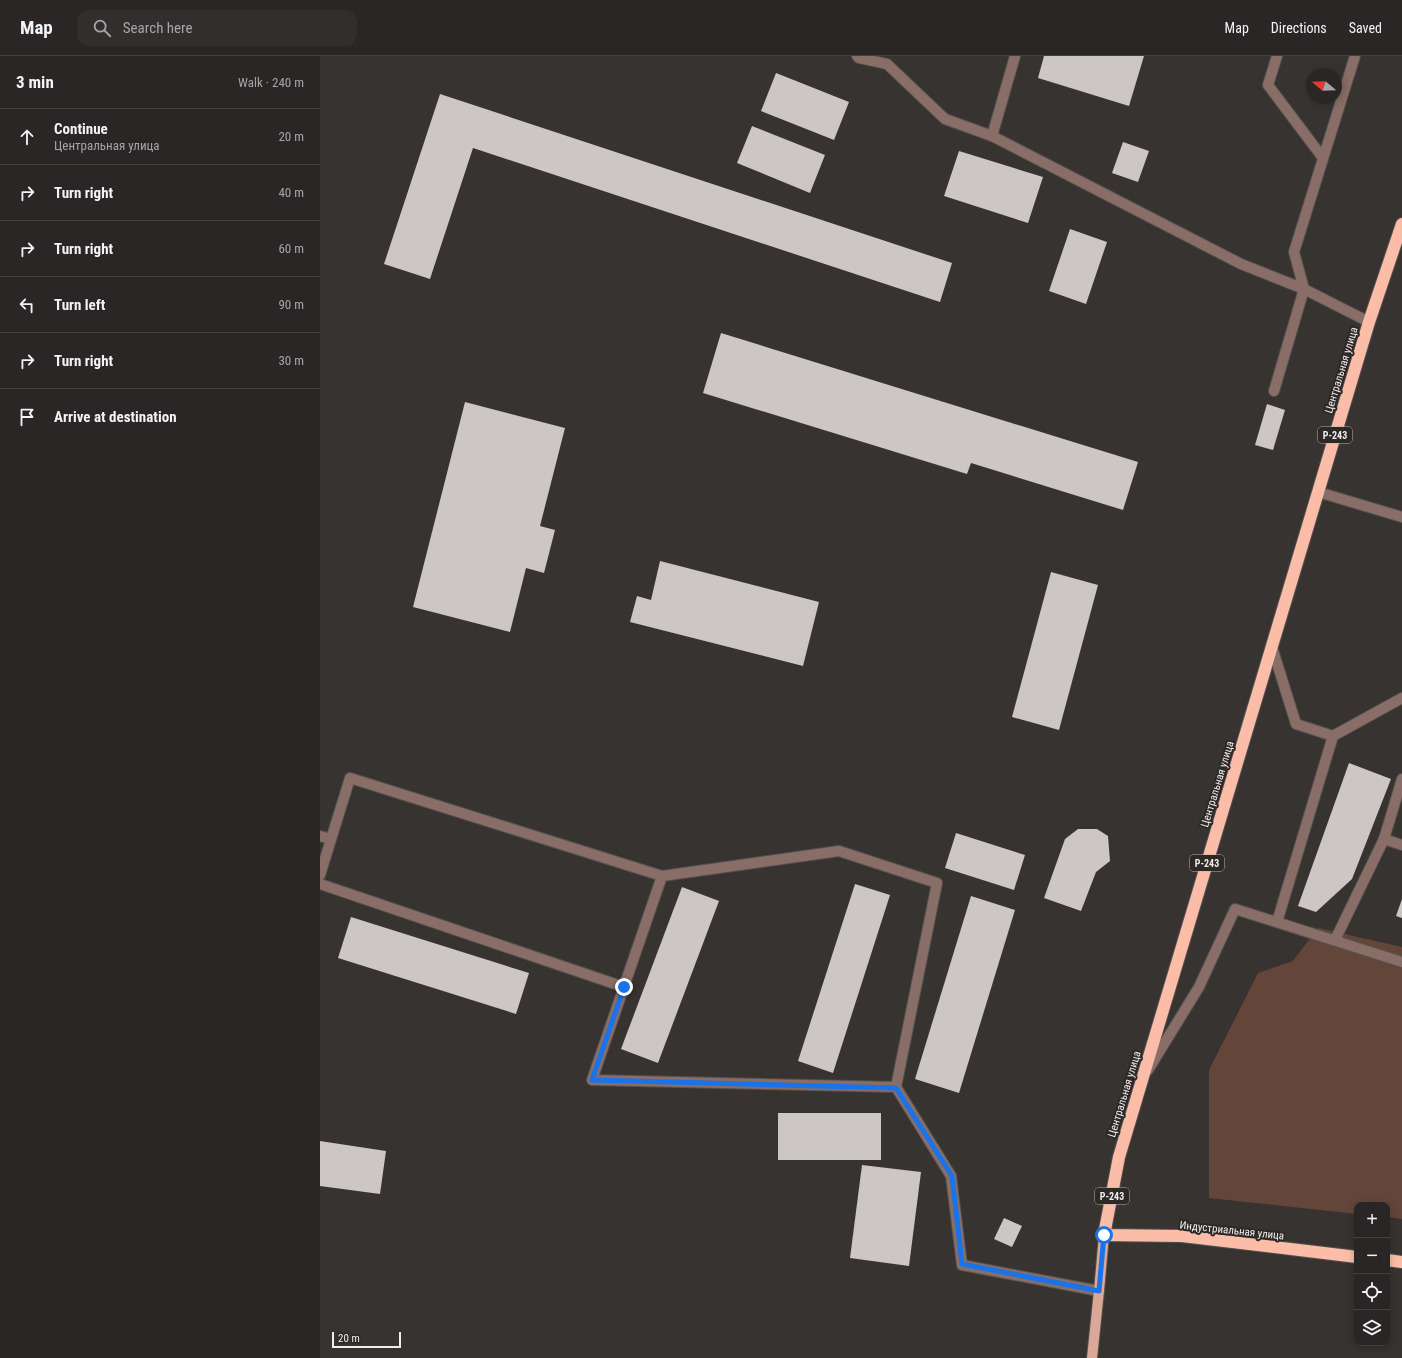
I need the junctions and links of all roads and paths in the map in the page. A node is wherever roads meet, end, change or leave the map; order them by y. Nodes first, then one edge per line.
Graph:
1 (856, 56) edge
2 (1015, 56) edge
3 (1277, 56) edge
4 (1355, 56) edge
5 (992, 136) junction
6 (1323, 158) junction
7 (1402, 224) edge
8 (1304, 289) junction
9 (1369, 322) junction
10 (1274, 391) dead end
11 (1318, 492) junction
12 (1402, 517) edge
13 (1272, 647) junction
14 (1402, 698) edge
15 (1333, 736) junction
16 (1402, 780) edge
17 (320, 836) edge
18 (331, 839) junction
19 (1384, 839) junction
20 (1402, 845) edge
21 (320, 875) edge
22 (662, 876) junction
23 (320, 884) edge
24 (1277, 922) junction
25 (1335, 940) junction
26 (1402, 962) edge
27 (624, 987) junction
28 (1142, 1079) junction
29 (896, 1088) junction
30 (1104, 1235) junction
31 (1354, 1257) edge
32 (1390, 1260) edge
33 (1402, 1262) edge
34 (1099, 1291) junction
35 (1092, 1358) edge

1 - 5 lane
2 - 5 lane
3 - 6 lane
4 - 6 lane
5 - 8 lane
6 - 8 lane
7 - 9 highway, Центральная улица / Р-243
8 - 9 lane
8 - 10 lane
9 - 11 highway, Центральная улица / Р-243
11 - 12 lane
11 - 13 highway, Центральная улица / Р-243
13 - 15 lane
13 - 28 highway, Центральная улица / Р-243
14 - 15 lane
15 - 24 lane
16 - 19 lane
17 - 18 lane
18 - 21 lane
18 - 22 lane
19 - 20 lane
19 - 25 lane
22 - 27 lane
22 - 29 lane
23 - 27 lane
24 - 25 lane
24 - 28 lane
25 - 26 lane
27 - 29 lane
28 - 30 highway, Центральная улица / Р-243
29 - 34 lane
30 - 31 highway, Индустриальная улица
30 - 34 main road, Центральная улица
32 - 33 highway
34 - 35 main road, Центральная улица

